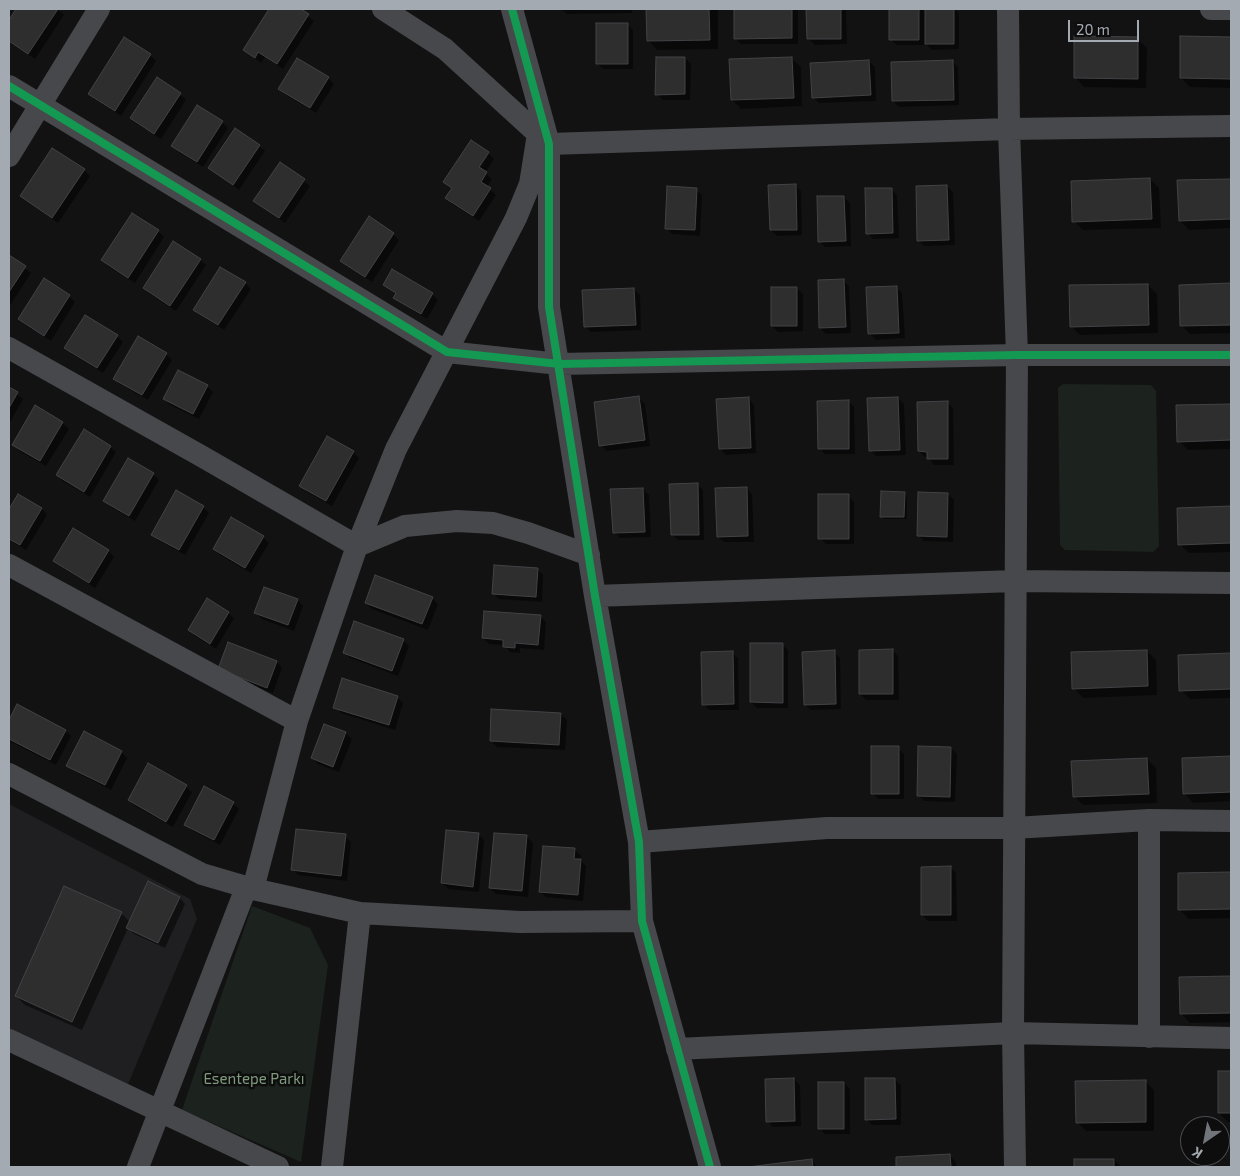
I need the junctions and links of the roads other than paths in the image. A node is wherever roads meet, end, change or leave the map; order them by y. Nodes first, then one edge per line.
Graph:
1 (99, 9) edge
2 (383, 9) edge
3 (512, 9) edge
4 (1008, 9) edge
5 (1211, 9) edge
6 (1231, 9) edge
7 (9, 86) edge
8 (39, 104) junction
9 (1231, 126) edge
10 (1009, 129) junction
11 (544, 139) junction
12 (9, 156) edge
13 (9, 348) edge
14 (447, 352) junction
15 (1016, 355) junction
16 (1231, 355) edge
17 (559, 364) junction
18 (357, 546) junction
19 (589, 554) junction
20 (9, 565) edge
21 (1014, 581) junction
22 (1231, 583) edge
23 (595, 596) junction
24 (297, 721) junction
25 (9, 774) edge
26 (1149, 820) junction
27 (1231, 821) edge
28 (1014, 828) junction
29 (639, 842) junction
30 (249, 888) junction
31 (360, 913) junction
32 (642, 921) junction
33 (1013, 1033) junction
34 (1149, 1037) junction
35 (1231, 1038) edge
36 (9, 1040) edge
37 (677, 1049) junction
38 (158, 1112) junction
39 (138, 1167) edge
40 (278, 1167) edge
41 (332, 1167) edge
42 (710, 1167) edge
43 (1015, 1167) edge

1 - 8 street
2 - 11 street
3 - 11 street
4 - 10 street
5 - 6 street
7 - 8 street
8 - 12 street
8 - 14 street
9 - 10 street
10 - 11 street
10 - 15 street
11 - 14 street
11 - 17 street
13 - 18 street
14 - 17 street
14 - 18 street
15 - 16 street
15 - 17 street
15 - 21 street
17 - 19 street
18 - 19 street
18 - 24 street
19 - 23 street
20 - 24 street
21 - 22 street
21 - 23 street
21 - 28 street
23 - 29 street
24 - 30 street
25 - 30 street
26 - 27 street
26 - 28 street
26 - 34 street
28 - 29 street
28 - 33 street
29 - 32 street
30 - 31 street
30 - 38 street
31 - 32 street
31 - 41 street
32 - 37 street
33 - 34 street
33 - 37 street
33 - 43 street
34 - 35 street
36 - 38 street
37 - 42 street
38 - 39 street
38 - 40 street

